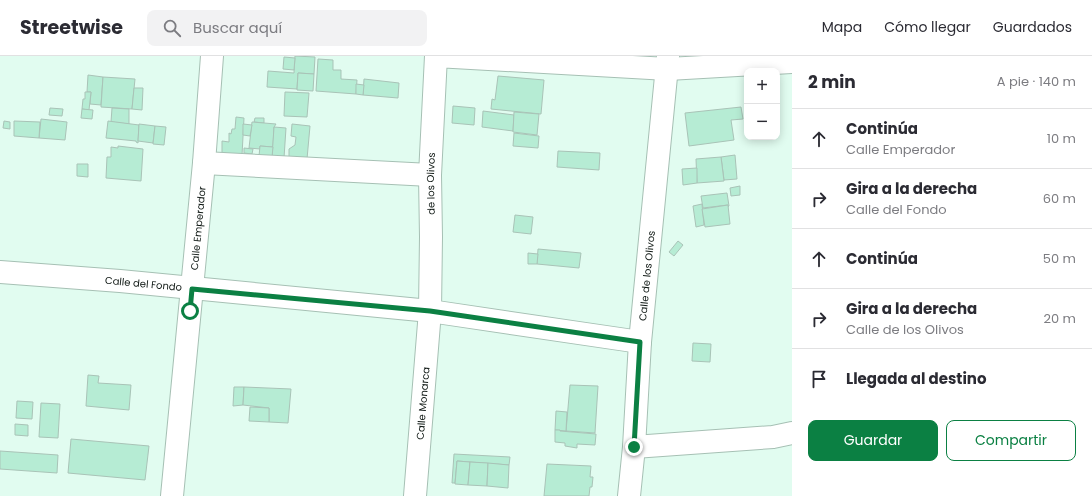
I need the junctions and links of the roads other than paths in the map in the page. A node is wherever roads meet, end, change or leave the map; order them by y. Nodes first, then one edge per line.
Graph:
1 (212, 56) edge
2 (436, 56) edge
3 (792, 62) edge
4 (668, 63) edge
5 (204, 163) junction
6 (430, 175) junction
7 (0, 272) edge
8 (192, 289) junction
9 (430, 311) junction
10 (640, 342) junction
11 (792, 433) edge
12 (634, 447) junction
13 (172, 496) edge
14 (415, 496) edge
15 (630, 496) edge

1 - 5 street, Calle Emperador
2 - 4 street
2 - 6 street, de los Olivos
3 - 4 street
4 - 10 street, Calle de los Olivos
5 - 6 street
5 - 8 street, Calle Emperador
6 - 9 street, de los Olivos
7 - 8 street, Calle del Fondo
8 - 9 street, Calle del Fondo
8 - 13 street, Calle Emperador
9 - 10 street, Calle del Fondo
9 - 14 street, Calle Monarca
10 - 12 street, Calle de los Olivos
11 - 12 street
12 - 15 street, Calle de los Olivos

